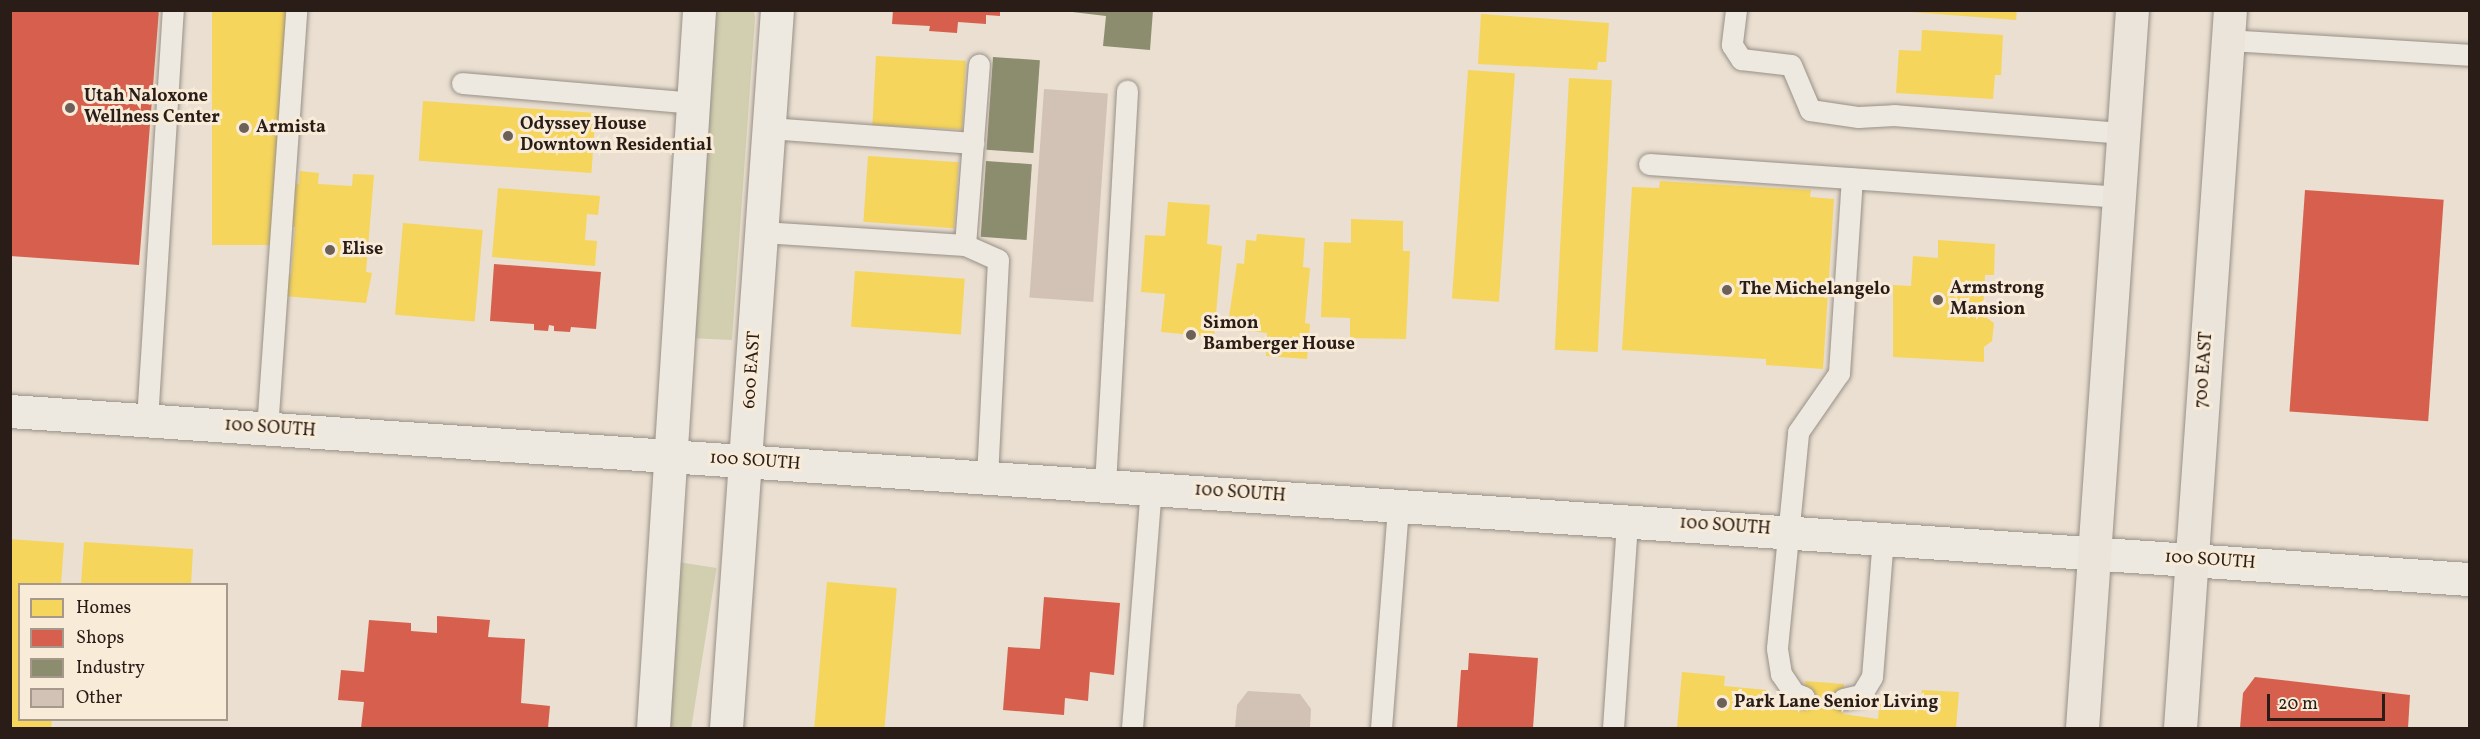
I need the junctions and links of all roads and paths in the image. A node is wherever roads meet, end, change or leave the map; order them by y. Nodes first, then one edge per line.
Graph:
1 (173, 10) edge
2 (296, 10) edge
3 (699, 10) edge
4 (777, 10) edge
5 (1736, 10) edge
6 (2132, 10) edge
7 (2229, 26) edge
8 (2469, 56) edge
9 (979, 65) dead end
10 (462, 83) dead end
11 (1127, 91) dead end
12 (693, 103) junction
13 (769, 128) junction
14 (2123, 133) junction
15 (973, 143) junction
16 (1649, 164) dead end
17 (1852, 178) junction
18 (2118, 197) junction
19 (762, 232) junction
20 (965, 245) junction
21 (10, 411) edge
22 (147, 420) junction
23 (267, 429) junction
24 (671, 456) junction
25 (746, 461) junction
26 (987, 477) junction
27 (1105, 485) junction
28 (1151, 488) junction
29 (1398, 505) junction
30 (1627, 520) junction
31 (1788, 531) junction
32 (1884, 538) junction
33 (2095, 554) junction
34 (2190, 559) junction
35 (2469, 579) edge
36 (1804, 697) dead end
37 (1843, 699) dead end
38 (653, 729) edge
39 (726, 729) edge
40 (1132, 729) edge
41 (1381, 729) edge
42 (1613, 729) edge
43 (2082, 729) edge
44 (2180, 729) edge

1 - 22 lane
2 - 23 lane
3 - 12 street
4 - 13 street, 600 EAST
5 - 14 lane
6 - 14 main road
7 - 8 lane
7 - 34 main road, 700 EAST
9 - 15 lane
10 - 12 lane
11 - 27 lane
12 - 24 street
13 - 15 lane
13 - 19 street, 600 EAST
14 - 18 main road
15 - 20 lane
16 - 17 lane
17 - 18 lane
17 - 31 lane
18 - 33 main road
19 - 20 lane
19 - 25 street, 600 EAST
20 - 26 lane
21 - 22 street, 100 SOUTH
22 - 23 street, 100 SOUTH
23 - 24 street, 100 SOUTH
24 - 25 street, 100 SOUTH
24 - 38 street
25 - 26 street, 100 SOUTH
25 - 39 street, 600 EAST
26 - 27 street, 100 SOUTH
27 - 28 street, 100 SOUTH
28 - 29 street, 100 SOUTH
28 - 40 lane
29 - 30 street, 100 SOUTH
29 - 41 lane
30 - 31 street, 100 SOUTH
30 - 42 lane
31 - 32 street, 100 SOUTH
31 - 36 lane
32 - 33 street, 100 SOUTH
32 - 37 lane
33 - 34 street, 100 SOUTH
33 - 43 main road
34 - 35 street, 100 SOUTH
34 - 44 main road, 700 EAST

